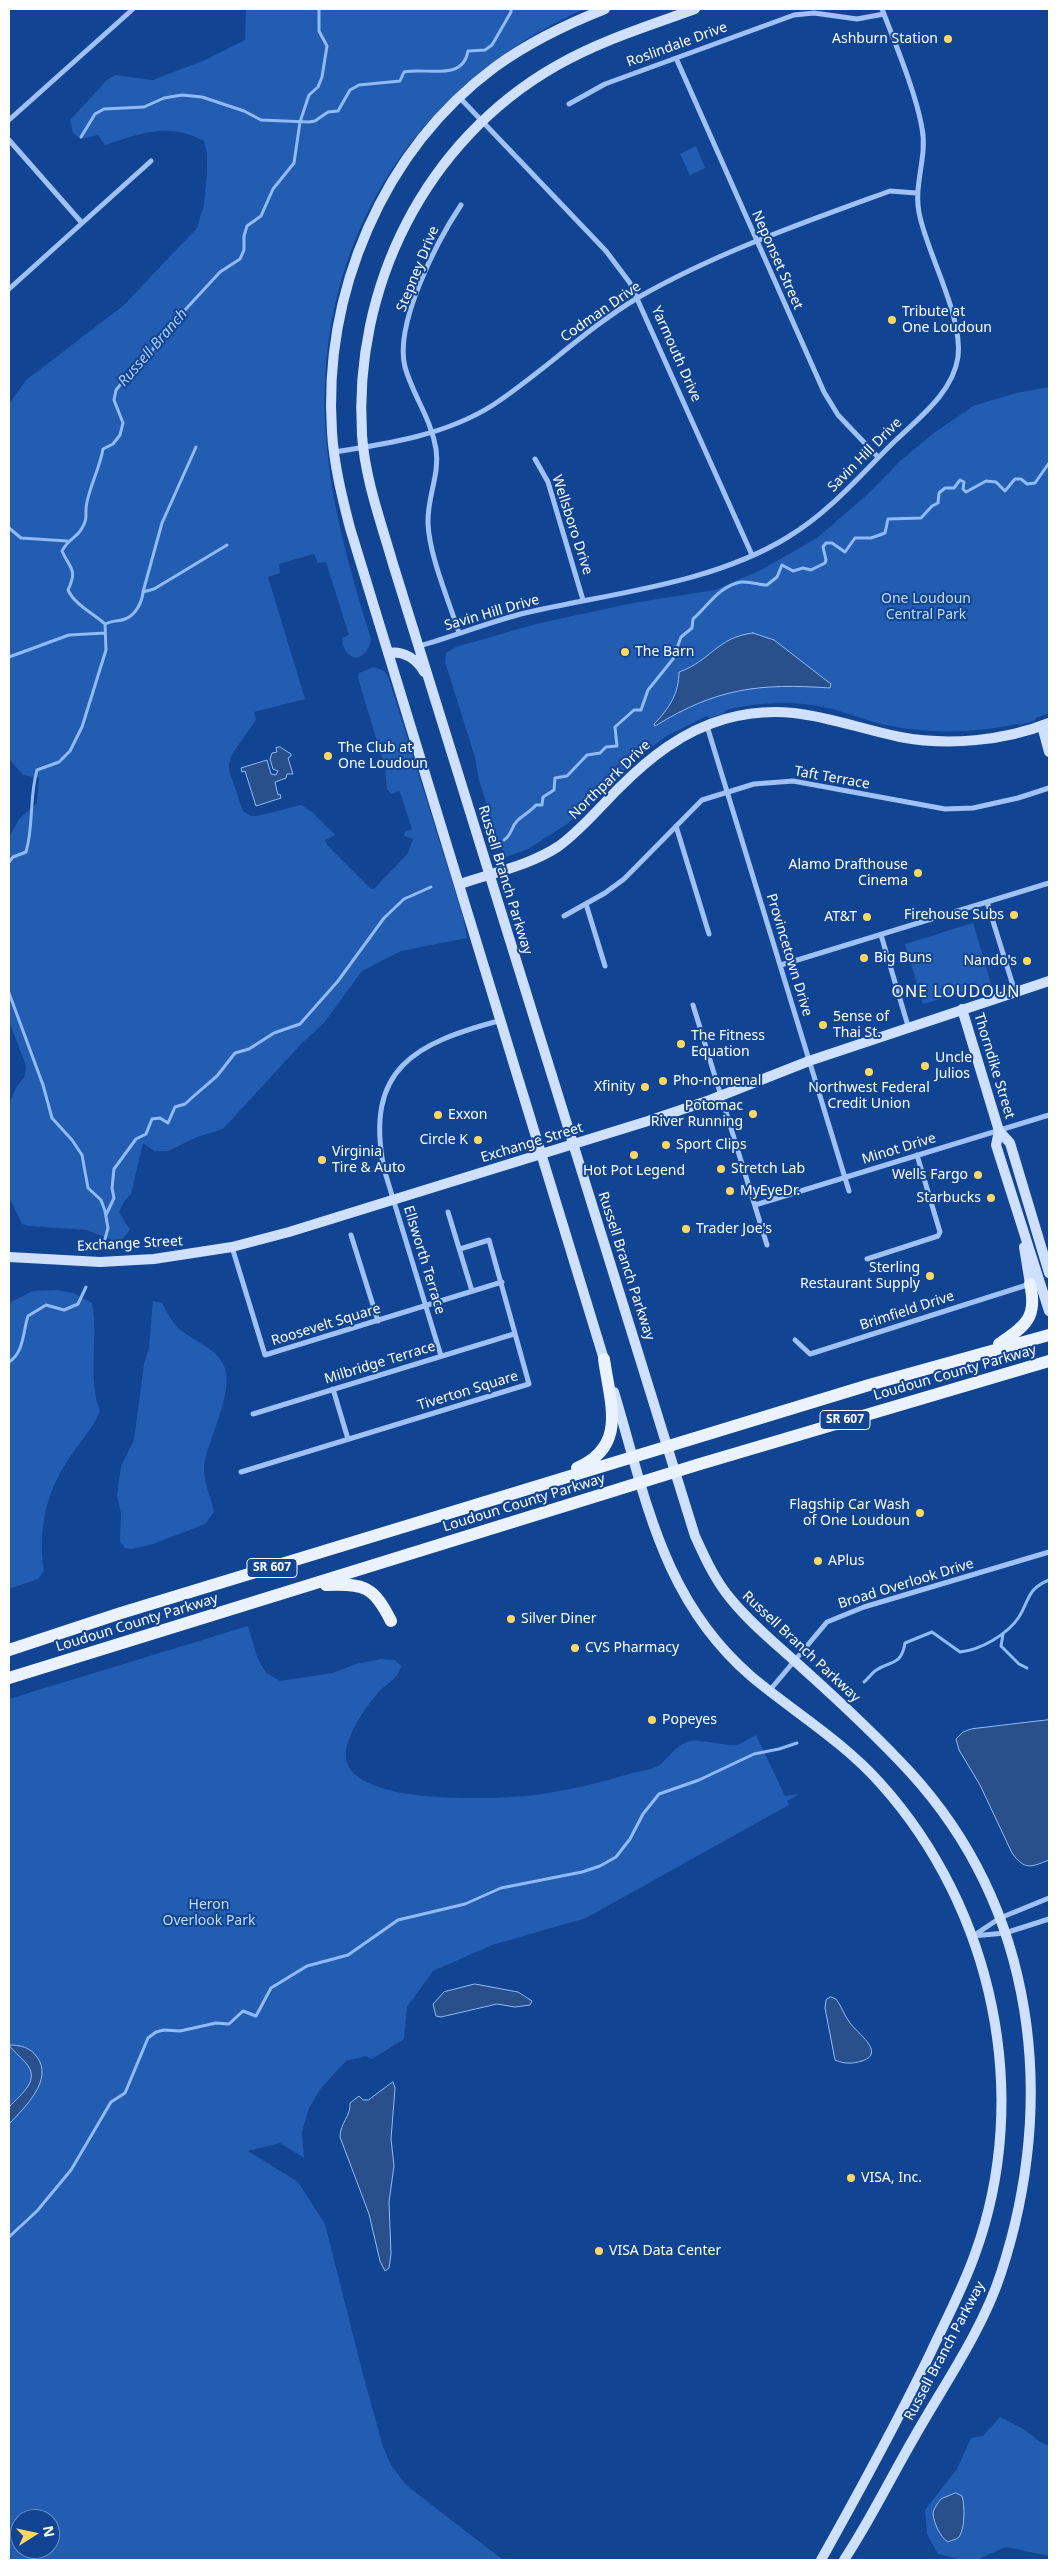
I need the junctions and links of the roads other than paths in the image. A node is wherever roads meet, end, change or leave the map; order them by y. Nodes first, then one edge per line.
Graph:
1 (133, 9) edge
2 (605, 9) edge
3 (695, 9) edge
4 (883, 12) edge
5 (676, 58) junction
6 (460, 98) junction
7 (570, 104) dead end
8 (9, 120) edge
9 (482, 121) junction
10 (9, 140) edge
11 (151, 161) dead end
12 (916, 193) junction
13 (460, 205) dead end
14 (82, 223) junction
15 (757, 242) junction
16 (9, 288) edge
17 (639, 298) junction
18 (432, 431) junction
19 (364, 447) junction
20 (334, 452) junction
21 (878, 457) junction
22 (535, 459) dead end
23 (752, 555) junction
24 (583, 600) junction
25 (459, 633) junction
26 (419, 646) junction
27 (388, 653) junction
28 (431, 684) junction
29 (707, 725) junction
30 (1045, 725) edge
31 (1049, 752) edge
32 (1049, 788) edge
33 (728, 791) junction
34 (676, 826) junction
35 (489, 874) junction
36 (460, 884) junction
37 (1049, 884) edge
38 (987, 902) junction
39 (586, 904) junction
40 (564, 916) dead end
41 (709, 934) dead end
42 (881, 935) junction
43 (605, 966) dead end
44 (781, 966) junction
45 (1049, 981) edge
46 (1015, 992) junction
47 (693, 1005) dead end
48 (962, 1009) junction
49 (502, 1020) junction
50 (908, 1026) junction
51 (809, 1061) junction
52 (721, 1096) junction
53 (1049, 1115) edge
54 (999, 1131) junction
55 (573, 1145) junction
56 (542, 1155) junction
57 (917, 1155) junction
58 (845, 1177) junction
59 (849, 1191) dead end
60 (393, 1200) junction
61 (755, 1205) junction
62 (448, 1212) dead end
63 (1034, 1221) junction
64 (1021, 1226) junction
65 (350, 1235) dead end
66 (767, 1245) dead end
67 (232, 1247) junction
68 (460, 1249) junction
69 (1049, 1253) edge
70 (9, 1257) edge
71 (867, 1259) dead end
72 (1049, 1274) edge
73 (502, 1282) junction
74 (1030, 1284) junction
75 (472, 1291) junction
76 (426, 1306) junction
77 (1049, 1311) edge
78 (378, 1321) junction
79 (514, 1334) junction
80 (1049, 1335) edge
81 (795, 1340) dead end
82 (987, 1351) junction
83 (442, 1356) junction
84 (604, 1359) junction
85 (1049, 1361) edge
86 (333, 1389) junction
87 (253, 1414) dead end
88 (348, 1439) junction
89 (668, 1447) junction
90 (634, 1458) junction
91 (241, 1472) dead end
92 (676, 1472) junction
93 (641, 1483) junction
94 (536, 1486) junction
95 (1049, 1552) edge
96 (306, 1587) junction
97 (391, 1621) dead end
98 (9, 1650) edge
99 (795, 1662) junction
100 (9, 1678) edge
101 (770, 1690) junction
102 (1049, 1898) edge
103 (1000, 1918) junction
104 (1049, 1919) edge
105 (1005, 1933) junction
106 (973, 1936) junction
107 (821, 2560) edge
108 (844, 2560) edge

1 - 8 street
2 - 6 main road, Russell Branch Parkway
3 - 9 main road, Russell Branch Parkway
4 - 5 street, Roslindale Drive
4 - 12 street, Savin Hill Drive
5 - 7 street, Roslindale Drive
5 - 15 street, Neponset Street
6 - 9 street, Yarmouth Drive
6 - 20 main road, Russell Branch Parkway
9 - 17 street, Yarmouth Drive
9 - 19 main road, Russell Branch Parkway
10 - 14 street
11 - 14 street
12 - 15 street, Codman Drive
12 - 21 street, Savin Hill Drive
13 - 18 street, Stepney Drive
14 - 16 street
15 - 17 street, Codman Drive
15 - 21 street, Neponset Street
17 - 18 street, Codman Drive
17 - 23 street, Yarmouth Drive
18 - 19 street, Codman Drive
18 - 25 street, Stepney Drive
19 - 20 street, Codman Drive
19 - 26 main road, Russell Branch Parkway
20 - 27 main road, Russell Branch Parkway
21 - 23 street, Savin Hill Drive
22 - 24 street, Wellsboro Drive
23 - 24 street, Savin Hill Drive
24 - 25 street, Savin Hill Drive
25 - 26 street, Savin Hill Drive
26 - 28 main road, Russell Branch Parkway
27 - 28 main road
27 - 36 main road, Russell Branch Parkway
28 - 35 main road, Russell Branch Parkway
29 - 30 main road, Northpark Drive
29 - 33 street, Provincetown Drive
29 - 35 main road, Northpark Drive
30 - 31 main road
32 - 33 street, Taft Terrace
33 - 34 street, Taft Terrace
33 - 44 street, Provincetown Drive
34 - 39 street, Taft Terrace
34 - 41 street
35 - 36 main road, Northpark Drive
35 - 55 main road, Russell Branch Parkway
36 - 49 main road, Russell Branch Parkway
37 - 38 street
38 - 42 street
38 - 46 street
39 - 40 street, Taft Terrace
39 - 43 street
42 - 44 street
42 - 50 street
44 - 51 street, Provincetown Drive
45 - 46 main road, Exchange Street
46 - 48 main road, Exchange Street
47 - 52 street
48 - 50 main road, Exchange Street
48 - 54 main road, Thorndike Street
49 - 56 main road, Russell Branch Parkway
49 - 60 street, Ellsworth Terrace
50 - 51 main road, Exchange Street
51 - 52 main road, Exchange Street
51 - 58 street, Provincetown Drive
52 - 55 main road, Exchange Street
52 - 61 street
53 - 54 street, Minot Drive
54 - 57 street, Minot Drive
54 - 63 main road, Thorndike Street
54 - 64 main road, Thorndike Street
55 - 56 main road, Exchange Street
55 - 89 main road, Russell Branch Parkway
56 - 60 main road, Exchange Street
56 - 84 main road, Russell Branch Parkway
57 - 58 street, Minot Drive
57 - 71 street
58 - 59 street, Provincetown Drive
58 - 61 street, Minot Drive
60 - 67 main road, Exchange Street
60 - 76 street, Ellsworth Terrace
61 - 66 street
62 - 68 street
63 - 69 main road
63 - 72 main road, Thorndike Street
64 - 74 main road
64 - 77 main road, Thorndike Street
65 - 78 street
67 - 70 main road, Exchange Street
67 - 78 street, Roosevelt Square
68 - 73 street, Tiverton Square
68 - 75 street
73 - 75 street, Roosevelt Square
73 - 79 street, Tiverton Square
74 - 81 street, Brimfield Drive
74 - 82 main road
75 - 76 street, Roosevelt Square
76 - 78 street, Roosevelt Square
76 - 83 street, Ellsworth Terrace
79 - 83 street, Milbridge Terrace
79 - 88 street, Tiverton Square
80 - 82 main road, Loudoun County Parkway / SR 607
82 - 89 main road, Loudoun County Parkway / SR 607
83 - 86 street, Milbridge Terrace
84 - 90 main road, Russell Branch Parkway
84 - 94 main road
85 - 92 main road, Loudoun County Parkway / SR 607
86 - 87 street, Milbridge Terrace
86 - 88 street
88 - 91 street, Tiverton Square
89 - 90 main road, Loudoun County Parkway / SR 607
89 - 92 main road, Russell Branch Parkway
90 - 93 main road, Russell Branch Parkway
90 - 94 main road, Loudoun County Parkway / SR 607
92 - 93 main road, Loudoun County Parkway / SR 607
92 - 99 main road, Russell Branch Parkway
93 - 96 main road, Loudoun County Parkway / SR 607
93 - 101 main road, Russell Branch Parkway
94 - 98 main road, Loudoun County Parkway / SR 607
95 - 99 street, Broad Overlook Drive
96 - 97 main road
96 - 100 main road, Loudoun County Parkway / SR 607
99 - 101 street, Broad Overlook Drive
99 - 103 main road, Russell Branch Parkway
101 - 106 main road, Russell Branch Parkway
102 - 103 street
103 - 105 main road, Russell Branch Parkway
103 - 106 street
104 - 105 street
105 - 106 street
105 - 108 main road, Russell Branch Parkway
106 - 107 main road, Russell Branch Parkway

